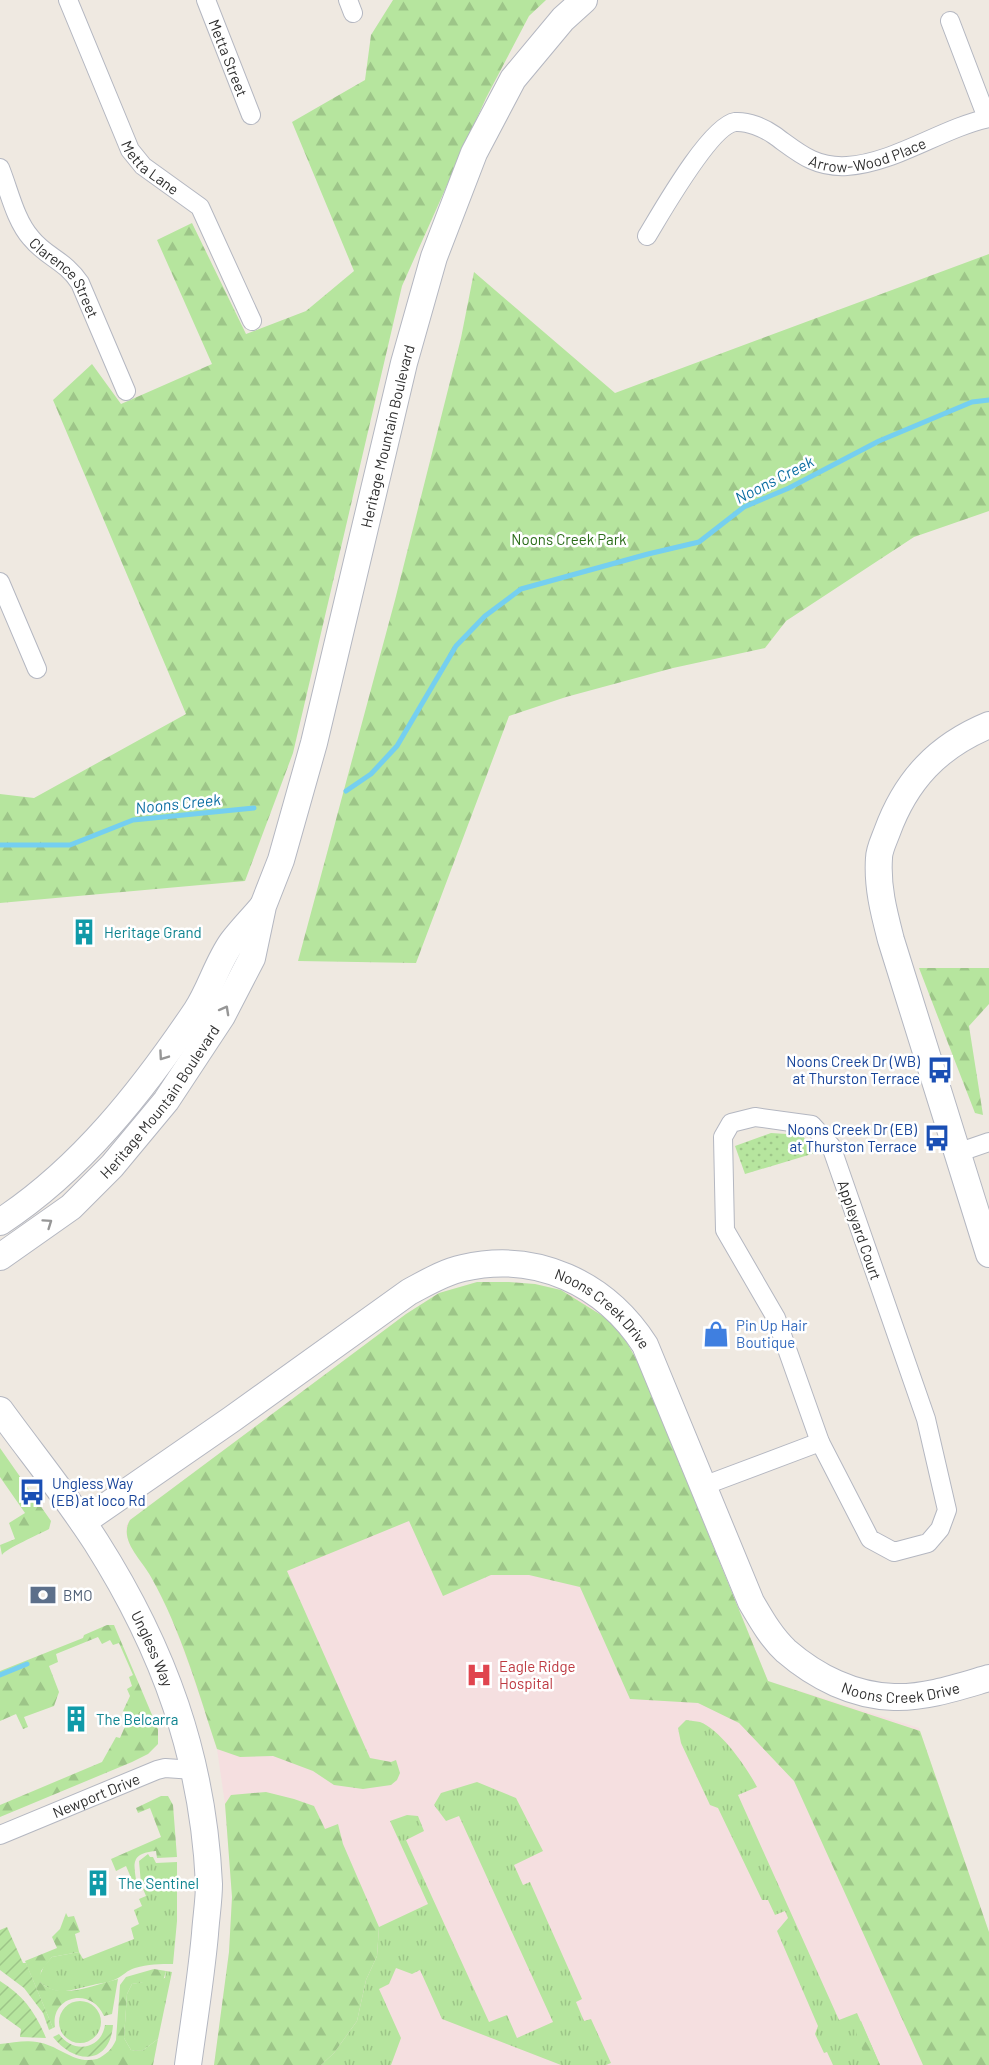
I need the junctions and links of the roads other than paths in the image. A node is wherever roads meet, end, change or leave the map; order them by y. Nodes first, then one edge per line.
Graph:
1 (68, 0) edge
2 (206, 0) edge
3 (584, 0) edge
4 (950, 21) dead end
5 (251, 115) dead end
6 (988, 118) edge
7 (0, 168) edge
8 (647, 236) dead end
9 (252, 321) dead end
10 (126, 391) dead end
11 (0, 582) edge
12 (37, 669) dead end
13 (989, 725) edge
14 (263, 906) junction
15 (989, 1142) edge
16 (957, 1153) junction
17 (0, 1222) edge
18 (989, 1254) edge
19 (0, 1257) edge
20 (0, 1410) edge
21 (820, 1442) junction
22 (703, 1486) junction
23 (83, 1522) junction
24 (988, 1678) edge
25 (194, 1770) junction
26 (0, 1834) edge
27 (188, 2065) edge

1 - 9 street, Metta Lane
2 - 5 street, Metta Street
3 - 14 street, Heritage Mountain Boulevard
4 - 6 street
6 - 8 street, Arrow-Wood Place
7 - 10 street, Clarence Street
11 - 12 street
13 - 16 street
14 -> 17 street, Heritage Mountain Boulevard
19 -> 14 street, Heritage Mountain Boulevard
15 - 16 street
16 - 18 street
20 - 23 street, Ungless Way
21 - 21 street, Appleyard Court
21 - 22 street
22 - 23 street, Noons Creek Drive
22 - 24 street, Noons Creek Drive
23 - 25 street, Ungless Way
25 - 26 street, Newport Drive
25 - 27 street, Ungless Way

